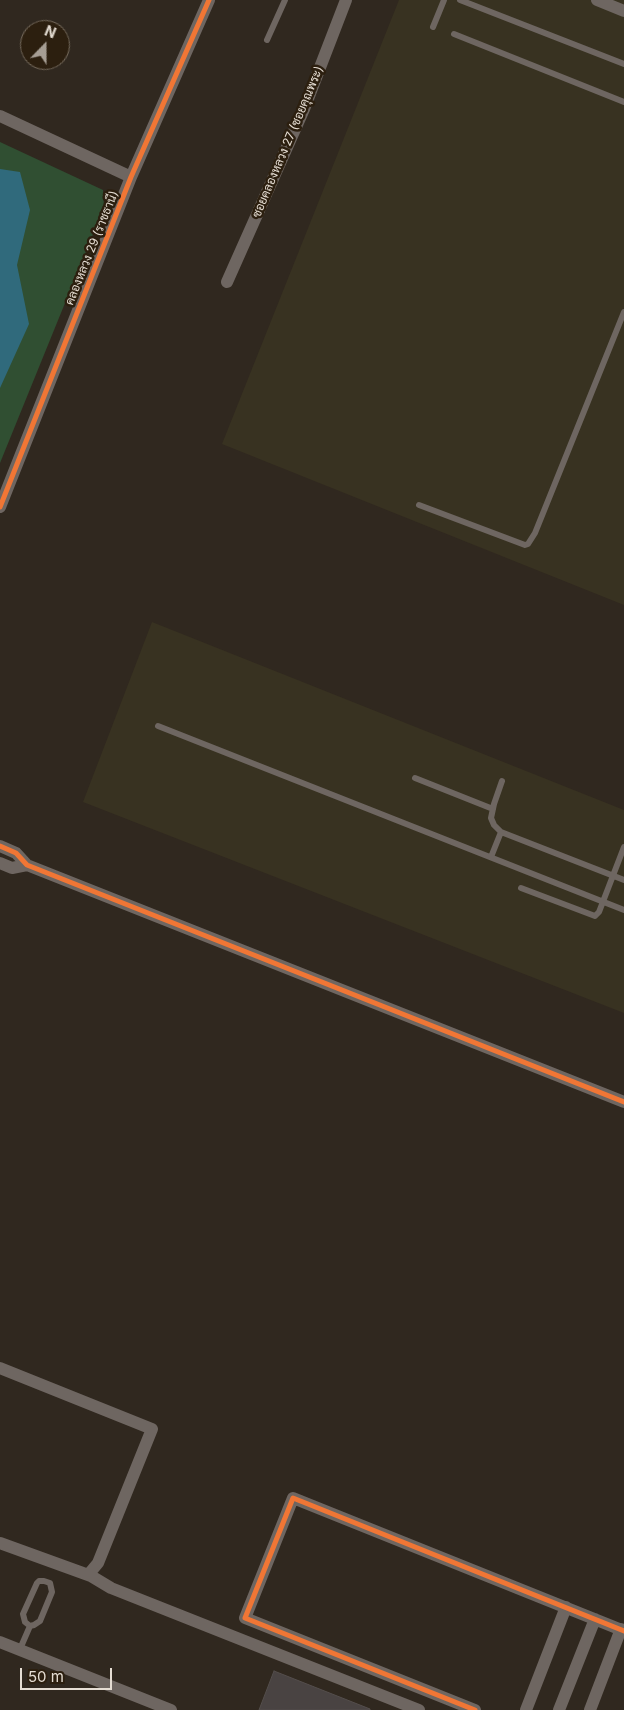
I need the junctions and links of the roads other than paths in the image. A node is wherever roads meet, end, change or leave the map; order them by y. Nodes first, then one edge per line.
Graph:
1 (209, 0) edge
2 (285, 0) edge
3 (346, 0) edge
4 (444, 0) edge
5 (460, 0) edge
6 (597, 0) edge
7 (624, 11) edge
8 (433, 28) dead end
9 (454, 34) dead end
10 (266, 40) dead end
11 (624, 64) edge
12 (624, 102) edge
13 (0, 116) edge
14 (131, 177) junction
15 (227, 282) dead end
16 (624, 312) edge
17 (420, 505) dead end
18 (0, 507) edge
19 (158, 726) dead end
20 (416, 778) dead end
21 (502, 781) dead end
22 (493, 809) junction
23 (501, 832) junction
24 (0, 846) edge
25 (624, 847) edge
26 (491, 858) junction
27 (0, 863) edge
28 (27, 865) junction
29 (613, 876) junction
30 (624, 880) edge
31 (521, 888) dead end
32 (603, 902) junction
33 (624, 910) edge
34 (624, 1102) edge
35 (0, 1368) edge
36 (0, 1543) edge
37 (88, 1575) junction
38 (566, 1607) junction
39 (595, 1619) junction
40 (30, 1626) junction
41 (622, 1630) edge
42 (0, 1642) edge
43 (20, 1650) junction
44 (171, 1710) edge
45 (419, 1710) edge
46 (475, 1710) edge
47 (526, 1710) edge
48 (559, 1710) edge
49 (590, 1710) edge

1 - 14 street, คลองหลวง 29 (ราชธานี)
2 - 10 lane
3 - 15 street, ซอยคลองหลวง 27 (ซอยคุณพระ)
4 - 8 lane
5 - 11 lane
6 - 7 street
9 - 12 lane
13 - 14 street
14 - 18 street, คลองหลวง 29 (ราชธานี)
16 - 17 lane
19 - 26 lane
20 - 22 lane
21 - 22 lane
22 - 23 lane
23 - 26 lane
23 - 29 lane
24 - 28 street
25 - 29 lane
26 - 32 lane
27 - 28 street
28 - 34 street
29 - 30 lane
29 - 32 lane
31 - 32 lane
32 - 33 lane
35 - 37 street
36 - 37 street
37 - 45 street
38 - 39 street
38 - 46 street
38 - 47 street
39 - 41 street
39 - 48 street
40 - 40 lane
40 - 43 lane
41 - 49 street
42 - 43 street
43 - 44 street

